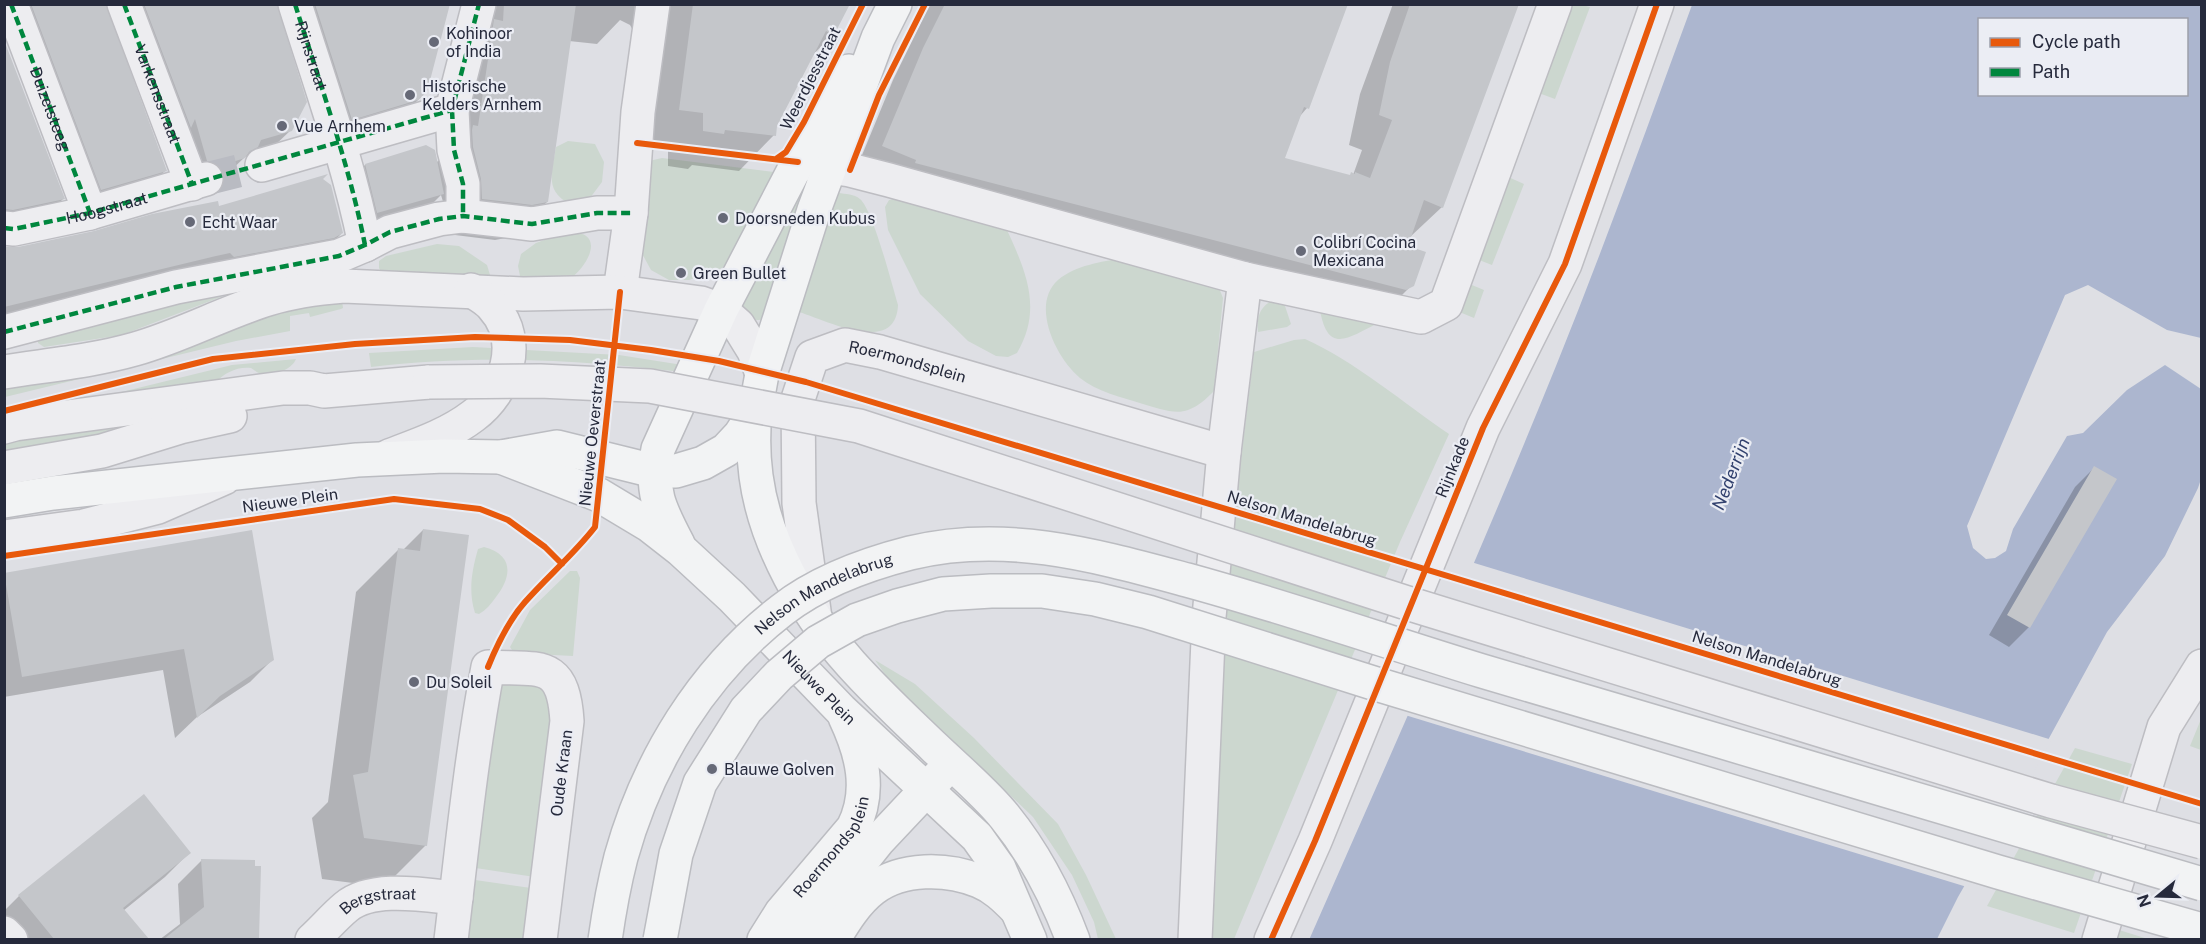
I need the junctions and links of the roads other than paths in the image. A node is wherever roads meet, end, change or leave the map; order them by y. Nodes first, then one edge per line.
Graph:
1 (11, 4) edge
2 (124, 4) edge
3 (295, 4) edge
4 (478, 4) edge
5 (652, 4) edge
6 (895, 4) edge
7 (1555, 4) edge
8 (1658, 4) edge
9 (878, 38) junction
10 (452, 110) junction
11 (338, 143) junction
12 (798, 162) junction
13 (262, 165) tunnel mouth
14 (841, 169) junction
15 (199, 182) joint
16 (90, 213) junction
17 (631, 213) junction
18 (463, 216) junction
19 (4, 228) edge
20 (366, 245) junction
21 (1245, 279) junction
22 (471, 290) junction
23 (620, 292) junction
24 (721, 310) junction
25 (4, 332) edge
26 (4, 372) edge
27 (762, 374) junction
28 (324, 391) junction
29 (755, 412) junction
30 (4, 427) edge
31 (1224, 452) junction
32 (501, 457) junction
33 (384, 458) junction
34 (4, 468) edge
35 (654, 471) junction
36 (231, 474) junction
37 (4, 501) edge
38 (4, 537) edge
39 (681, 550) junction
40 (815, 618) junction
41 (2202, 666) edge
42 (842, 710) junction
43 (952, 764) junction
44 (927, 788) junction
45 (2202, 842) edge
46 (2202, 884) edge
47 (456, 898) junction
48 (1025, 926) edge
49 (2202, 930) edge
50 (4, 933) edge
51 (10, 939) edge
52 (312, 939) edge
53 (451, 939) edge
54 (540, 939) edge
55 (605, 939) edge
56 (660, 939) edge
57 (764, 939) edge
58 (799, 939) edge
59 (832, 939) edge
60 (1073, 939) edge
61 (1195, 939) edge
62 (1271, 939) edge
63 (2099, 939) edge

1 - 16 street, Duizelsteeg
2 - 15 street, Varkensstraat
3 - 11 street, Rijnstraat
4 - 10 street
5 - 17 street
6 - 9 main road, Weerdjesstraat
7 - 21 street
8 - 62 street, Rijnkade
9 - 12 main road, Weerdjesstraat
9 - 14 main road, Weerdjesstraat
10 - 11 street
10 - 18 street
11 - 13 street
11 - 20 street, Rijnstraat
12 - 14 street
12 - 24 main road, Weerdjesstraat
14 - 21 street
14 - 27 main road, Weerdjesstraat
15 - 16 street, Hoogstraat
16 - 19 street, Hoogstraat
17 - 18 street
17 - 23 street
18 - 20 street
20 - 25 street
21 - 31 street
22 - 23 street
22 - 26 street
22 - 33 street
23 - 24 street
24 - 27 street
24 - 35 main road
27 - 29 main road, Nieuwe Plein
28 - 30 street
28 - 34 street
28 - 45 street, bridge
29 - 35 main road, Nieuwe Plein
29 - 40 main road, Roermondsplein
31 - 40 street, Roermondsplein
31 - 61 street
32 - 33 main road, Nieuwe Plein
32 - 35 main road, Nieuwe Plein
32 - 39 main road, Nieuwe Plein
33 - 36 main road, Nieuwe Plein
35 - 39 main road
36 - 37 main road, Nieuwe Plein
36 - 38 street, Nieuwe Plein
39 - 42 main road, Nieuwe Plein
40 - 43 main road, Roermondsplein
41 - 63 street
42 - 44 main road, Nieuwe Plein
42 - 57 main road, Roermondsplein
43 - 44 main road, Roermondsplein
43 - 60 main road, Roermondsplein
44 - 48 main road
44 - 58 main road, Roermondsplein
46 - 55 main road, Nelson Mandelabrug, bridge
47 - 52 street, Bergstraat
47 - 53 street, Oude Kraan
47 - 54 street, Oude Kraan
48 - 59 main road
49 - 56 main road, bridge
50 - 51 street

